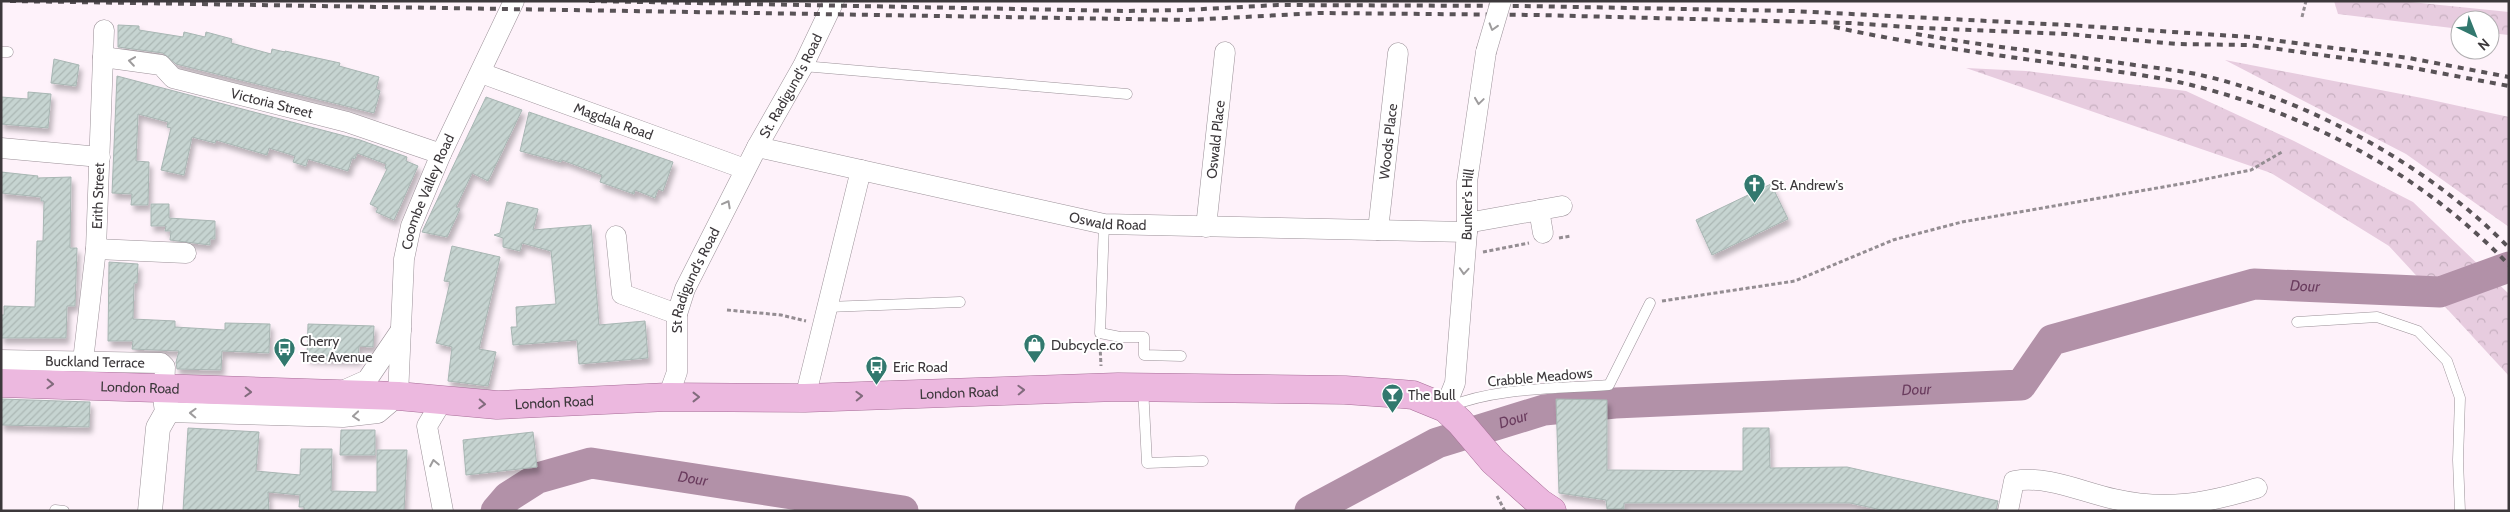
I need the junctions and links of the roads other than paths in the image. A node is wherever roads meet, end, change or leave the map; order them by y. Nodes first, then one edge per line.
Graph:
1 (514, 1) edge
2 (834, 1) edge
3 (1501, 1) edge
4 (104, 30) dead end
5 (1225, 52) dead end
6 (1398, 54) dead end
7 (103, 57) junction
8 (803, 66) junction
9 (481, 73) junction
10 (1127, 94) dead end
11 (756, 147) junction
12 (1, 148) edge
13 (441, 154) junction
14 (100, 157) junction
15 (746, 169) junction
16 (861, 170) junction
17 (1562, 206) dead end
18 (1540, 210) junction
19 (1104, 224) junction
20 (1467, 227) junction
21 (1206, 228) junction
22 (1378, 230) junction
23 (616, 236) dead end
24 (1544, 238) road end
25 (96, 250) junction
26 (186, 253) dead end
27 (960, 302) dead end
28 (1650, 303) road end
29 (677, 314) junction
30 (824, 316) junction
31 (2297, 322) dead end
32 (400, 330) junction
33 (1181, 356) dead end
34 (1, 360) edge
35 (83, 361) junction
36 (1, 383) edge
37 (1142, 386) junction
38 (335, 394) junction
39 (398, 396) junction
40 (668, 397) junction
41 (805, 398) junction
42 (165, 401) junction
43 (442, 401) junction
44 (1452, 415) junction
45 (1493, 461) junction
46 (1203, 462) dead end
47 (2257, 488) dead end
48 (55, 510) edge
49 (64, 511) edge
50 (150, 511) edge
51 (443, 511) edge
52 (1517, 511) edge
53 (1552, 511) edge
54 (2008, 511) edge
55 (2460, 511) edge

1 - 9 street, Coombe Valley Road
2 - 8 street, St. Radigund's Road
3 -> 20 street, Bunker's Hill, bridge
4 - 7 street, Erith Street
5 - 21 street, Oswald Place
6 - 22 street, Woods Place
13 -> 7 street, Victoria Street
7 - 14 street, Erith Street
8 - 10 lane
8 - 11 street, St. Radigund's Road
9 - 13 street, Coombe Valley Road
9 - 15 street, Magdala Road
11 - 15 street, St. Radigund's Road
11 - 16 street, Oswald Road
12 - 14 street
13 - 32 street, Coombe Valley Road
14 - 25 street, Erith Street
29 -> 15 street, St Radigund's Road
16 - 19 street, Oswald Road
16 - 30 street
17 - 18 street, Oswald Road
18 - 20 street, Oswald Road
18 - 24 street
19 - 21 street, Oswald Road
19 - 33 lane
20 - 22 street, Oswald Road
20 -> 44 street, Bunker's Hill
21 - 22 street, Oswald Road
23 - 29 street
25 - 26 street
25 - 35 street, Erith Street
27 - 30 lane
28 - 44 lane, Crabble Meadows
29 - 40 street, St Radigund's Road
30 - 41 street
31 - 55 lane
32 - 38 street
32 - 39 street, Coombe Valley Road
34 - 35 street, Buckland Terrace
35 - 42 street, Buckland Terrace
36 -> 42 main road, London Road
41 -> 37 main road, London Road
37 - 44 main road, London Road
37 - 46 lane
38 - 39 main road, London Road
42 -> 38 main road, London Road
39 -> 42 street, London Road
39 - 43 main road, London Road
40 -> 41 main road, London Road
43 -> 40 main road, London Road
42 - 50 street
51 -> 43 street
44 - 45 main road, London Road
45 - 52 main road, London Road
45 - 53 main road, London Road
47 - 54 street
48 - 49 lane

